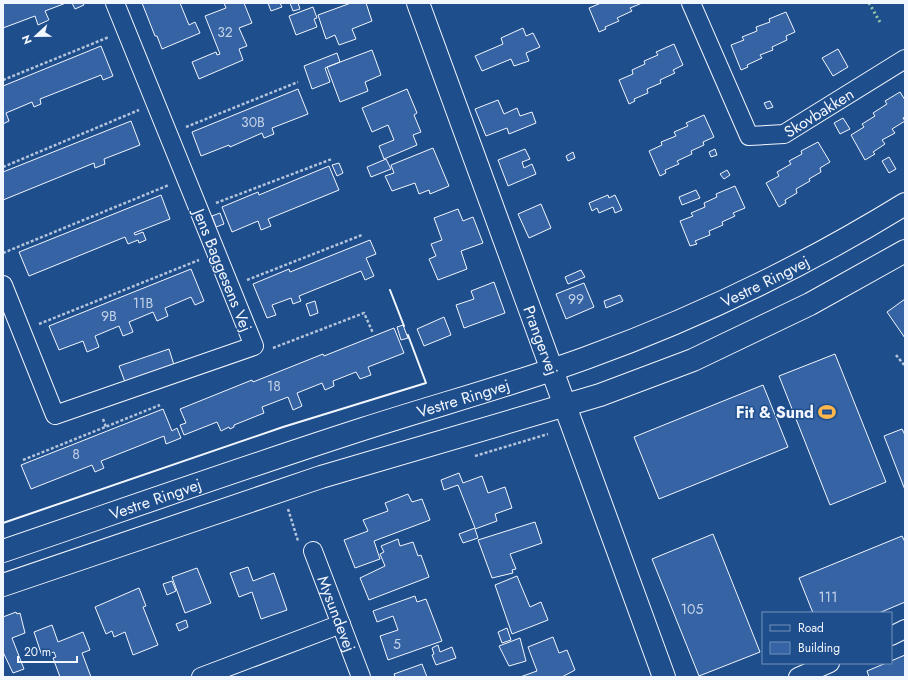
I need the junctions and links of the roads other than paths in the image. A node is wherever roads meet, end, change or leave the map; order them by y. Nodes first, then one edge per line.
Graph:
1 (115, 3) edge
2 (418, 3) edge
3 (691, 3) edge
4 (905, 59) edge
5 (905, 204) edge
6 (905, 251) edge
7 (3, 285) edge
8 (552, 370) junction
9 (566, 407) junction
10 (3, 551) edge
11 (313, 551) road end
12 (3, 585) edge
13 (341, 624) junction
14 (905, 629) edge
15 (892, 636) edge
16 (828, 664) edge
17 (201, 677) edge
18 (361, 677) edge
19 (664, 677) edge
20 (798, 677) edge

1 - 7 street, Jens Baggesens Vej
2 - 8 main road, Prangervej
3 - 4 street, Skovbakken
5 - 8 main road, Vestre Ringvej
6 - 9 main road, Vestre Ringvej
8 - 9 main road, Prangervej
8 - 10 main road, Vestre Ringvej
9 - 12 main road, Vestre Ringvej
9 - 19 main road, Prangervej
11 - 13 street, Mysundevej
13 - 17 street
13 - 18 street, Mysundevej
14 - 15 street
16 - 20 street

